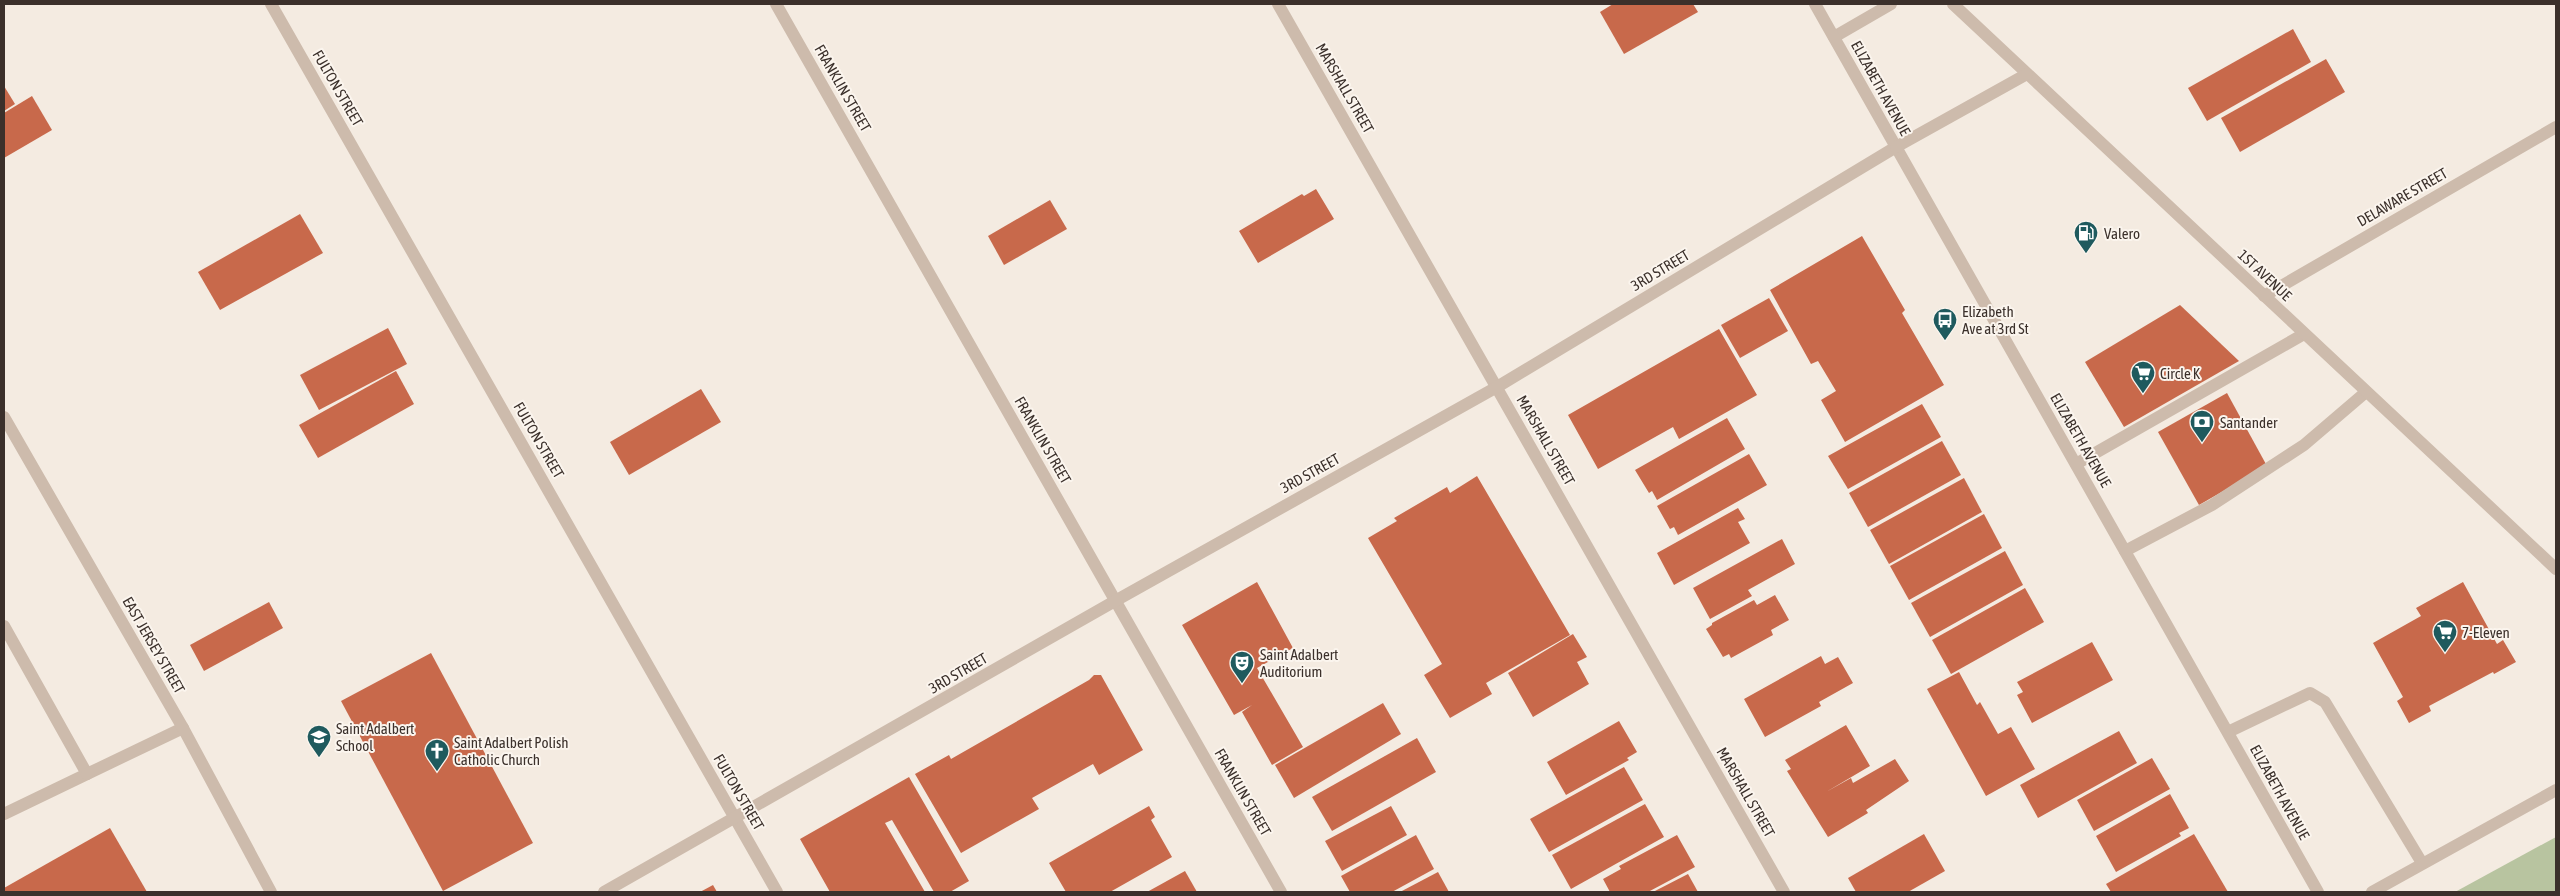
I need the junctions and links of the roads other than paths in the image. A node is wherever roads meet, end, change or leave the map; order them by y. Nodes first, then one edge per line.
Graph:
1 (271, 4) edge
2 (776, 4) edge
3 (1278, 4) edge
4 (1815, 4) edge
5 (1892, 4) edge
6 (1953, 4) edge
7 (1834, 37) junction
8 (2027, 74) junction
9 (2556, 127) edge
10 (1896, 147) junction
11 (2264, 296) junction
12 (2304, 334) junction
13 (1497, 387) junction
14 (2366, 392) junction
15 (4, 417) edge
16 (2076, 464) junction
17 (2125, 551) junction
18 (2556, 569) edge
19 (1115, 601) junction
20 (4, 626) edge
21 (183, 728) junction
22 (2228, 732) junction
23 (87, 774) junction
24 (2556, 790) edge
25 (4, 814) edge
26 (736, 819) junction
27 (2422, 863) junction
28 (271, 892) edge
29 (604, 892) edge
30 (777, 892) edge
31 (1281, 892) edge
32 (1784, 892) edge
33 (2318, 892) edge
34 (2372, 892) edge

1 - 26 street, FULTON STREET
2 - 19 street, FRANKLIN STREET
3 - 13 street, MARSHALL STREET
4 - 7 street, ELIZABETH AVENUE
5 - 7 street
6 - 8 street, 1ST AVENUE
7 - 10 street, ELIZABETH AVENUE
8 - 10 street, 3RD STREET
8 - 11 street, 1ST AVENUE
9 - 11 street, DELAWARE STREET
10 - 13 street, 3RD STREET
10 - 16 street, ELIZABETH AVENUE
11 - 12 street, 1ST AVENUE
12 - 14 street, 1ST AVENUE
12 - 16 street
13 - 19 street, 3RD STREET
13 - 32 street, MARSHALL STREET
14 - 17 street
14 - 18 street, 1ST AVENUE
15 - 21 street, EAST JERSEY STREET
16 - 17 street, ELIZABETH AVENUE
17 - 22 street, ELIZABETH AVENUE
19 - 26 street, 3RD STREET
19 - 31 street, FRANKLIN STREET
20 - 23 street
21 - 23 street
21 - 28 street, EAST JERSEY STREET
22 - 27 street
22 - 33 street, ELIZABETH AVENUE
23 - 25 street
24 - 27 street
26 - 29 street, 3RD STREET
26 - 30 street, FULTON STREET
27 - 34 street

